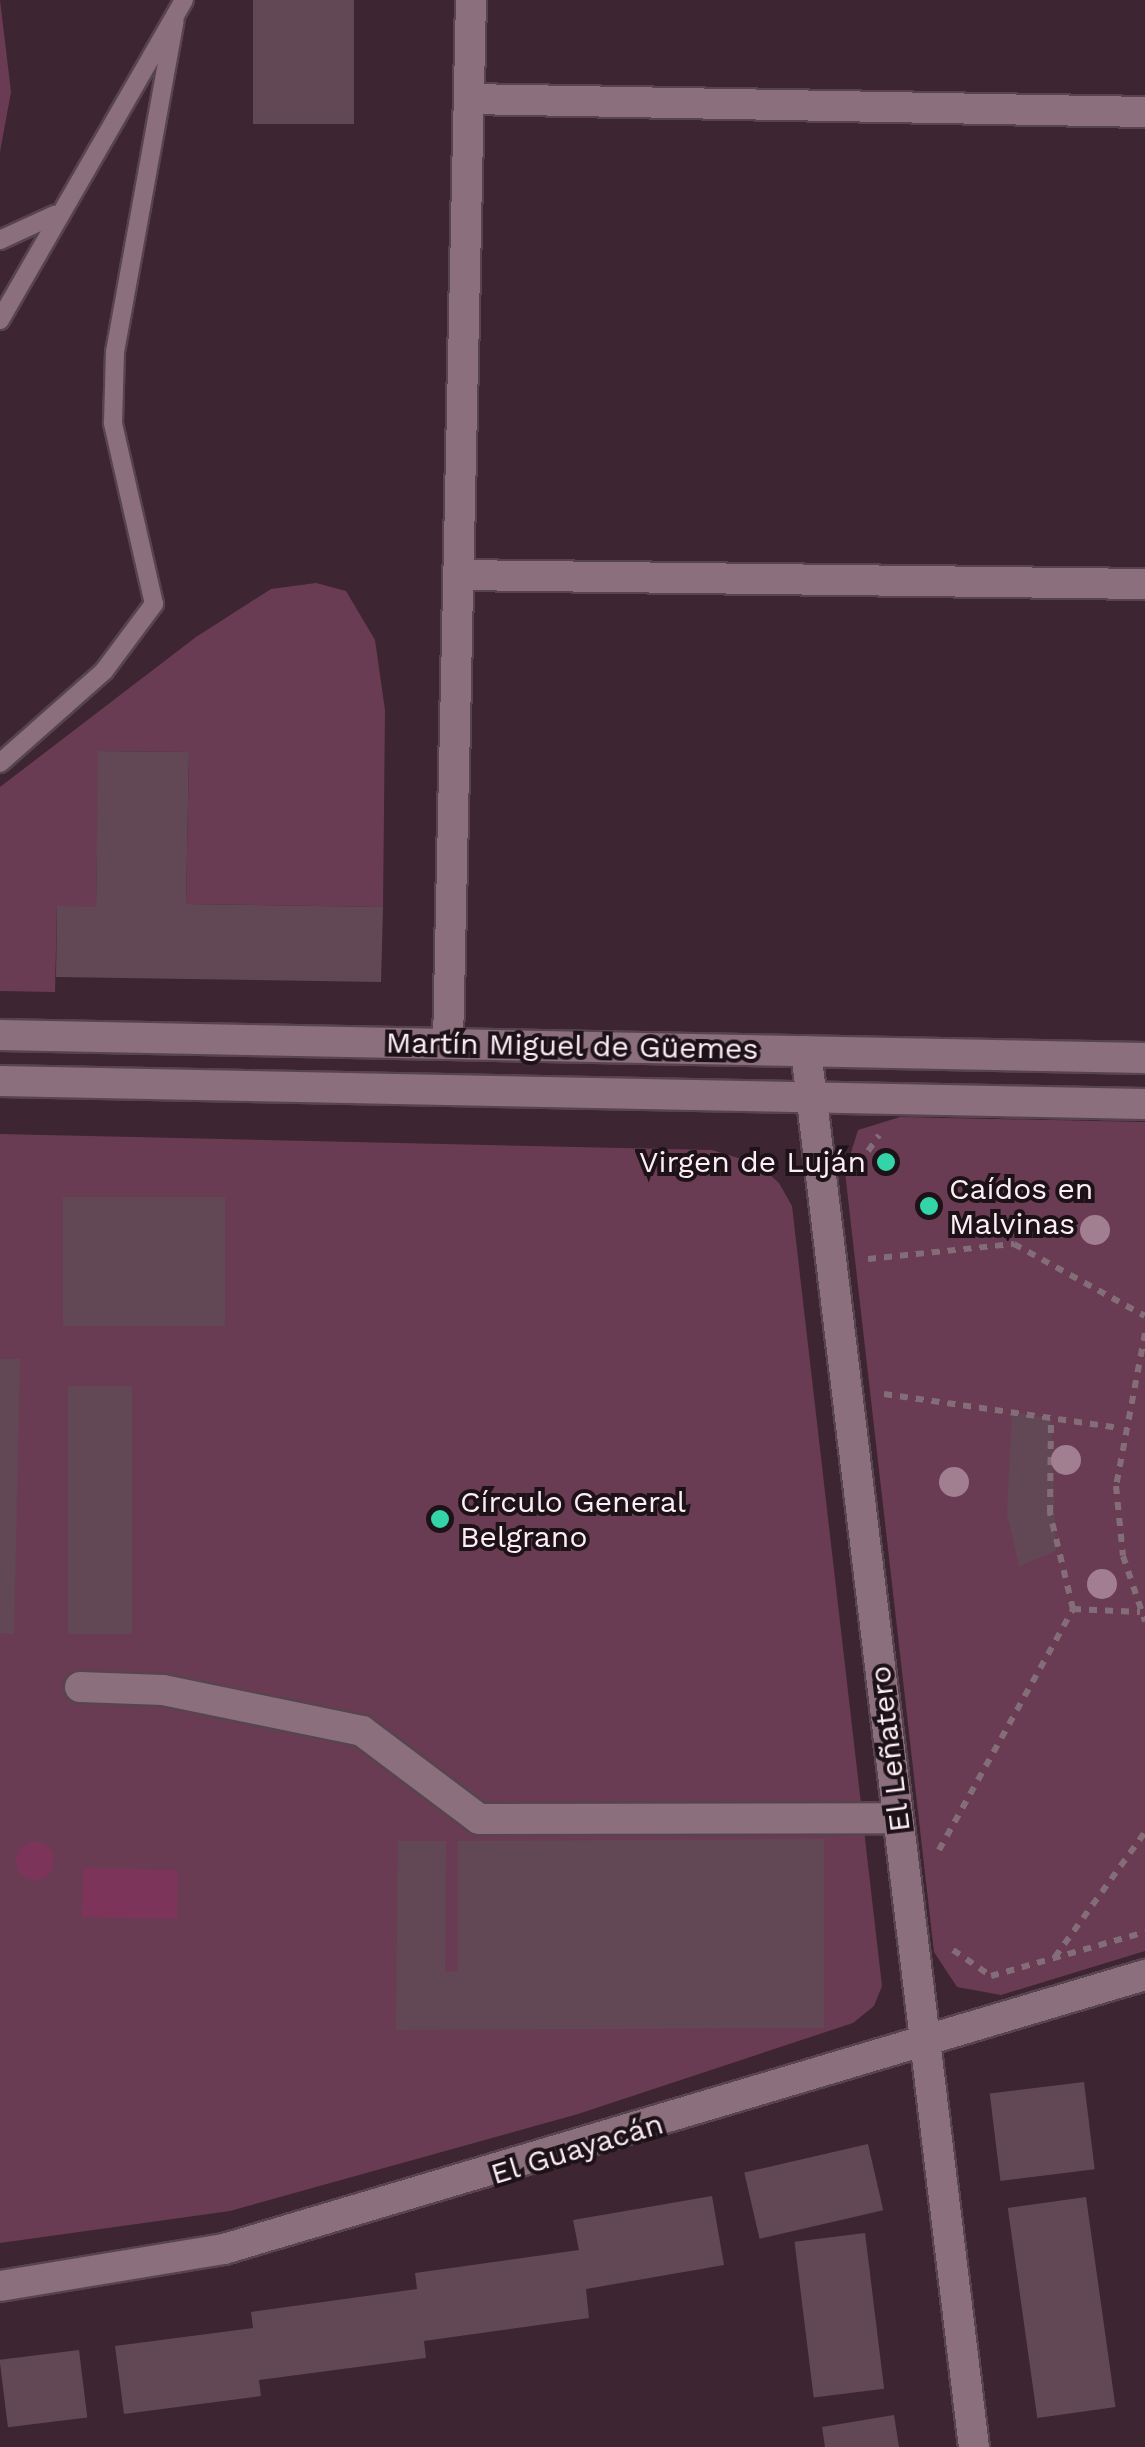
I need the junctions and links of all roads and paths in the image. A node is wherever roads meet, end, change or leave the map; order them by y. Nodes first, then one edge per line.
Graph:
1 (184, 0) edge
2 (471, 0) edge
3 (175, 20) junction
4 (468, 99) junction
5 (1145, 112) edge
6 (54, 215) junction
7 (0, 240) edge
8 (0, 320) edge
9 (458, 574) junction
10 (1145, 584) edge
11 (0, 763) edge
12 (0, 1035) edge
13 (448, 1044) junction
14 (806, 1051) junction
15 (1145, 1058) edge
16 (0, 1081) edge
17 (813, 1097) junction
18 (1145, 1104) edge
19 (860, 1156) dead end
20 (858, 1172) dead end
21 (866, 1242) dead end
22 (1145, 1316) edge
23 (1145, 1333) edge
24 (882, 1376) dead end
25 (884, 1394) junction
26 (886, 1413) dead end
27 (1051, 1418) junction
28 (1120, 1428) junction
29 (1073, 1609) junction
30 (1140, 1612) junction
31 (1145, 1621) edge
32 (80, 1687) dead end
33 (898, 1818) junction
34 (936, 1832) dead end
35 (1145, 1832) edge
36 (938, 1851) junction
37 (941, 1870) dead end
38 (1145, 1932) edge
39 (950, 1943) dead end
40 (1055, 1958) junction
41 (1145, 1975) edge
42 (925, 2041) junction
43 (0, 2286) edge
44 (974, 2447) edge

1 - 3 lane
2 - 4 street
3 - 6 lane
3 - 11 lane
4 - 5 street
4 - 9 street
6 - 7 lane
6 - 8 lane
9 - 10 street
9 - 13 street
12 - 13 street, Martín Miguel de Güemes
13 - 14 street, Martín Miguel de Güemes
14 - 15 street, Martín Miguel de Güemes
14 - 17 street, El Leñatero
16 - 17 street, Martín Miguel de Güemes
17 - 18 street, Martín Miguel de Güemes
17 - 33 street, El Leñatero
19 - 20 path
21 - 22 path
23 - 28 path
24 - 25 path
25 - 26 path
25 - 27 path
27 - 28 path
27 - 29 path
28 - 30 path
29 - 30 path
29 - 36 path
30 - 31 path
32 - 33 street
33 - 42 street, El Leñatero
34 - 36 path
35 - 40 path
36 - 37 path
38 - 40 path
39 - 40 path
41 - 42 street, El Guayacán
42 - 43 street, El Guayacán
42 - 44 street, El Leñatero

